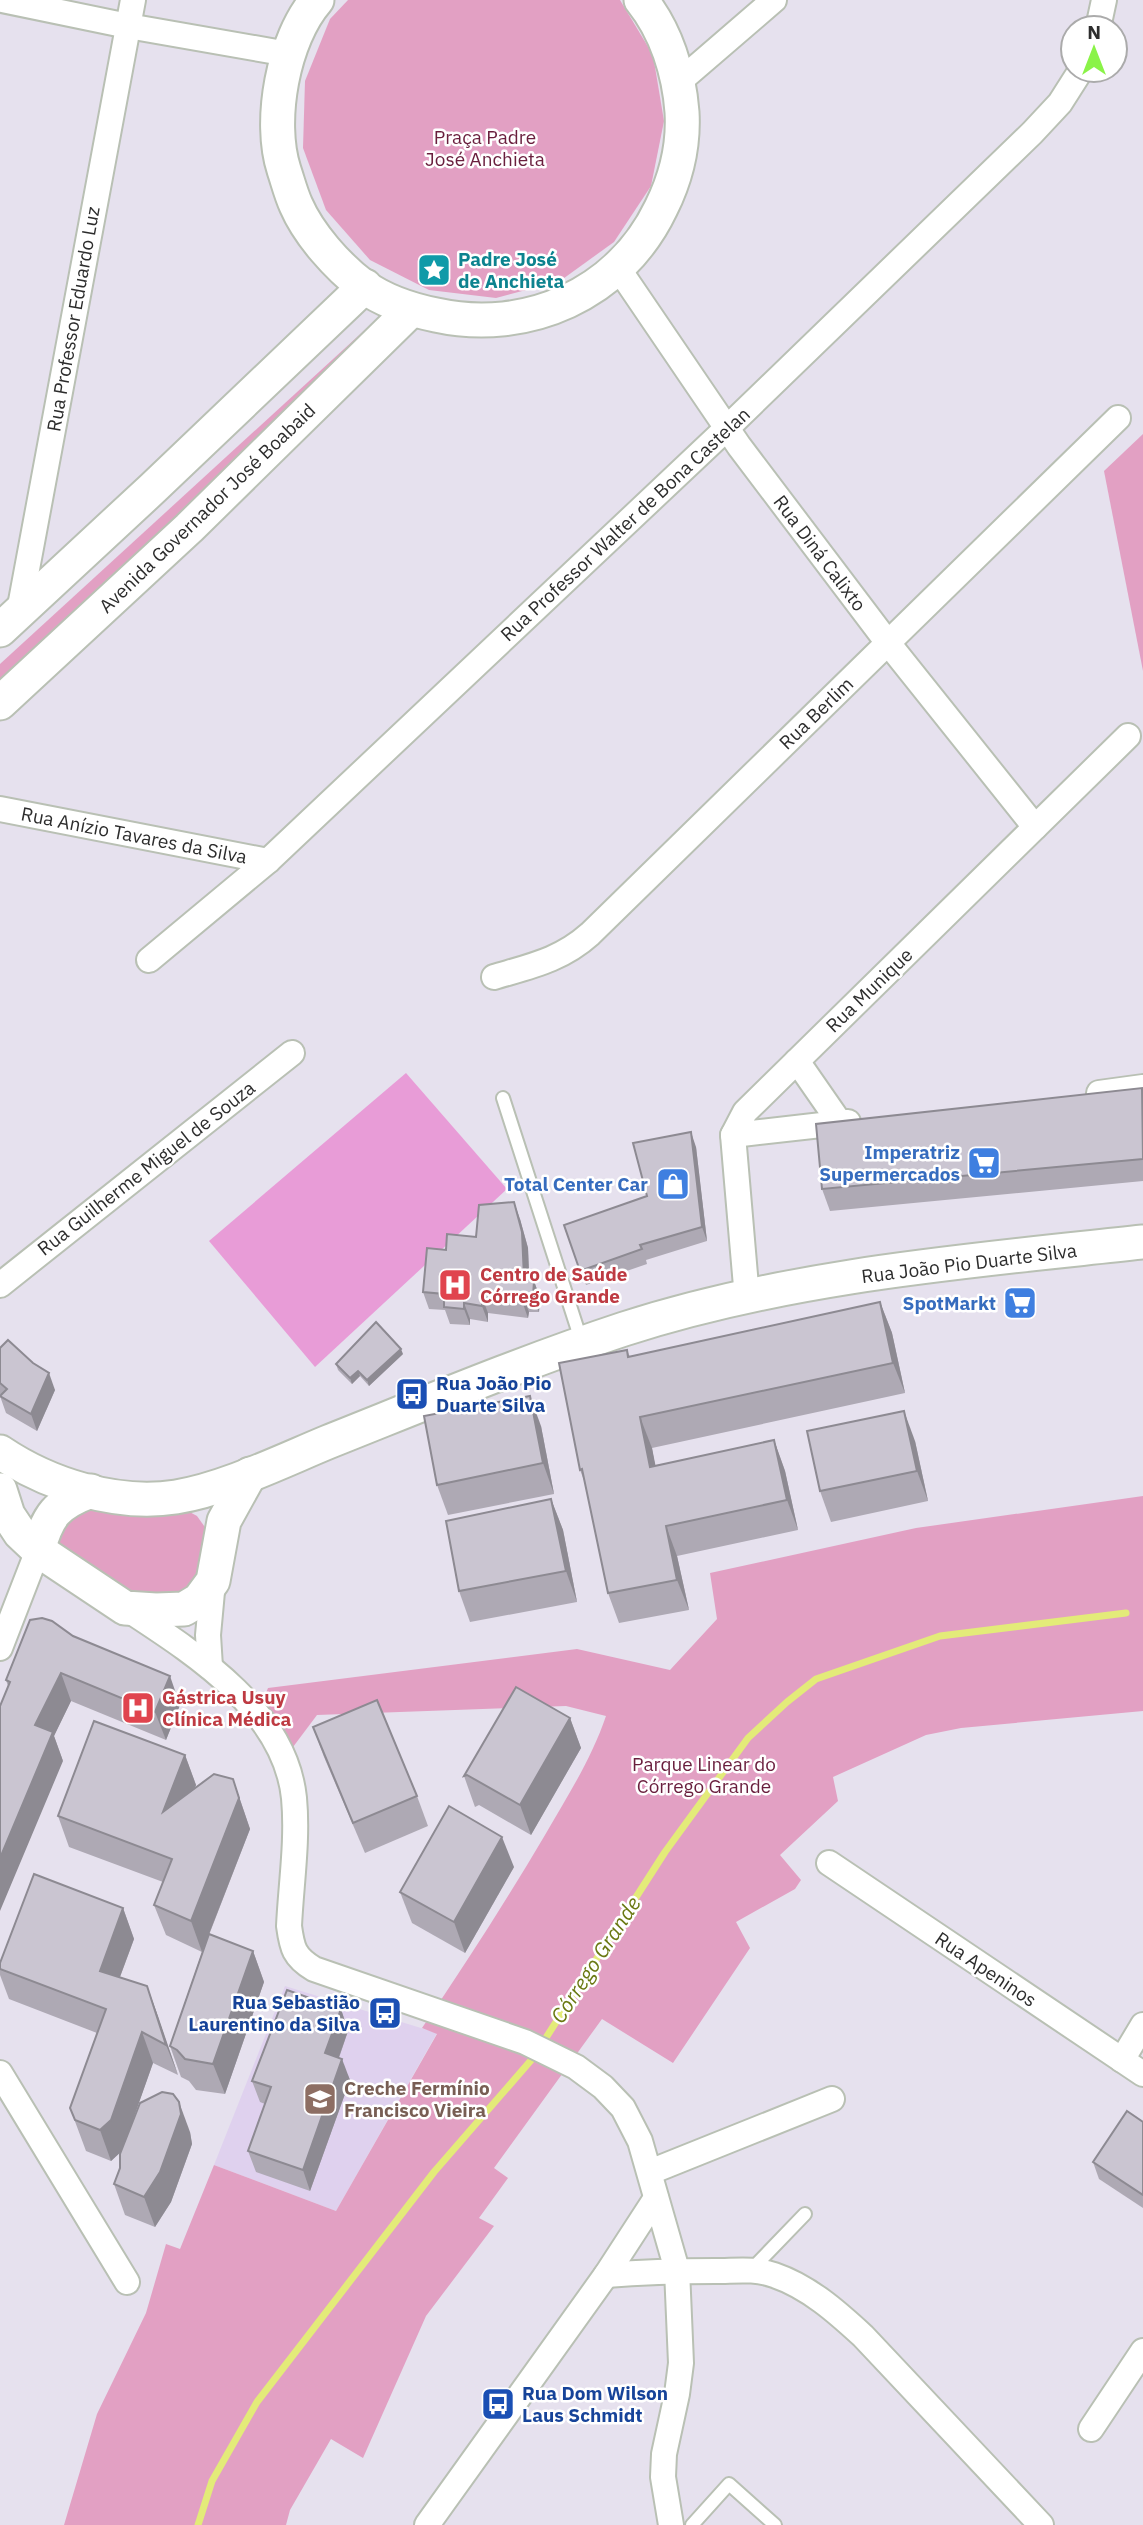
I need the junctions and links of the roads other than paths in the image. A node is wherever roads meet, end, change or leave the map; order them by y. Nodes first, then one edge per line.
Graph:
1 (2, 0) edge
2 (133, 0) edge
3 (317, 0) edge
4 (641, 0) edge
5 (774, 0) edge
6 (128, 26) junction
7 (288, 54) junction
8 (680, 81) junction
9 (1072, 84) edge
10 (618, 268) junction
11 (365, 286) junction
12 (411, 310) junction
13 (1118, 418) dead end
14 (727, 428) junction
15 (153, 488) junction
16 (189, 528) junction
17 (10, 621) edge
18 (888, 643) junction
19 (0, 703) edge
20 (1128, 736) dead end
21 (0, 809) edge
22 (1035, 827) junction
23 (268, 861) junction
24 (149, 960) dead end
25 (494, 977) dead end
26 (292, 1053) dead end
27 (797, 1061) junction
28 (1143, 1087) edge
29 (1074, 1096) edge
30 (503, 1098) dead end
31 (867, 1120) edge
32 (840, 1123) junction
33 (733, 1135) junction
34 (1143, 1242) edge
35 (0, 1285) edge
36 (747, 1297) junction
37 (582, 1344) junction
38 (0, 1452) edge
39 (250, 1474) junction
40 (0, 1490) edge
41 (91, 1491) junction
42 (179, 1496) junction
43 (220, 1540) junction
44 (37, 1550) junction
45 (213, 1581) junction
46 (125, 1608) junction
47 (0, 1648) edge
48 (210, 1667) junction
49 (829, 1863) dead end
50 (1143, 2025) edge
51 (1122, 2060) junction
52 (0, 2073) edge
53 (1143, 2074) edge
54 (832, 2099) dead end
55 (650, 2172) junction
56 (656, 2198) junction
57 (805, 2214) dead end
58 (752, 2269) junction
59 (677, 2270) junction
60 (606, 2275) junction
61 (127, 2282) dead end
62 (1140, 2360) edge
63 (1091, 2429) dead end
64 (427, 2525) edge
65 (671, 2525) edge
66 (692, 2525) edge
67 (775, 2525) edge
68 (1041, 2525) edge

1 - 6 street
2 - 6 street, Rua Professor Eduardo Luz
3 - 7 street
4 - 8 street
5 - 8 street
6 - 7 street
6 - 17 street, Rua Professor Eduardo Luz
7 - 11 street
8 - 10 street
9 - 14 street, Rua Professor Walter de Bona Castelan
10 - 12 street
10 - 14 street, Rua Diná Calixto
11 - 12 street
11 - 15 street
12 - 16 street, Avenida Governador José Boabaid
13 - 18 street, Rua Berlim
14 - 18 street, Rua Diná Calixto
14 - 23 street, Rua Professor Walter de Bona Castelan
15 - 16 street
15 - 17 street
16 - 19 street, Avenida Governador José Boabaid
18 - 22 street, Rua Diná Calixto
18 - 25 street, Rua Berlim
20 - 22 street, Rua Munique
21 - 23 street, Rua Anízio Tavares da Silva
22 - 27 street, Rua Munique
23 - 24 street, Rua Professor Walter de Bona Castelan
26 - 35 street, Rua Guilherme Miguel de Souza
27 - 32 street
27 - 33 street, Rua Munique
28 - 29 street
30 - 37 lane
31 - 32 street
32 - 33 street
33 - 36 street
34 - 36 street, Rua João Pio Duarte Silva
36 - 37 street, Rua João Pio Duarte Silva
37 - 39 street, Rua João Pio Duarte Silva
38 - 41 street, Rua João Pio Duarte Silva
39 - 42 street, Rua João Pio Duarte Silva
39 - 43 street
40 - 44 street
41 - 42 street, Rua João Pio Duarte Silva
41 - 44 street
42 - 43 street
43 - 45 street
44 - 46 street
44 - 47 street
45 - 46 street
45 - 48 street
46 - 48 street
48 - 55 street
49 - 51 street, Rua Apeninos
50 - 51 street
51 - 53 street, Rua Apeninos
52 - 61 street
54 - 55 street
55 - 56 street
56 - 59 street
56 - 60 street
57 - 58 lane
58 - 59 street
58 - 68 street
59 - 60 street
59 - 65 street
60 - 64 street
62 - 63 street
66 - 67 lane

